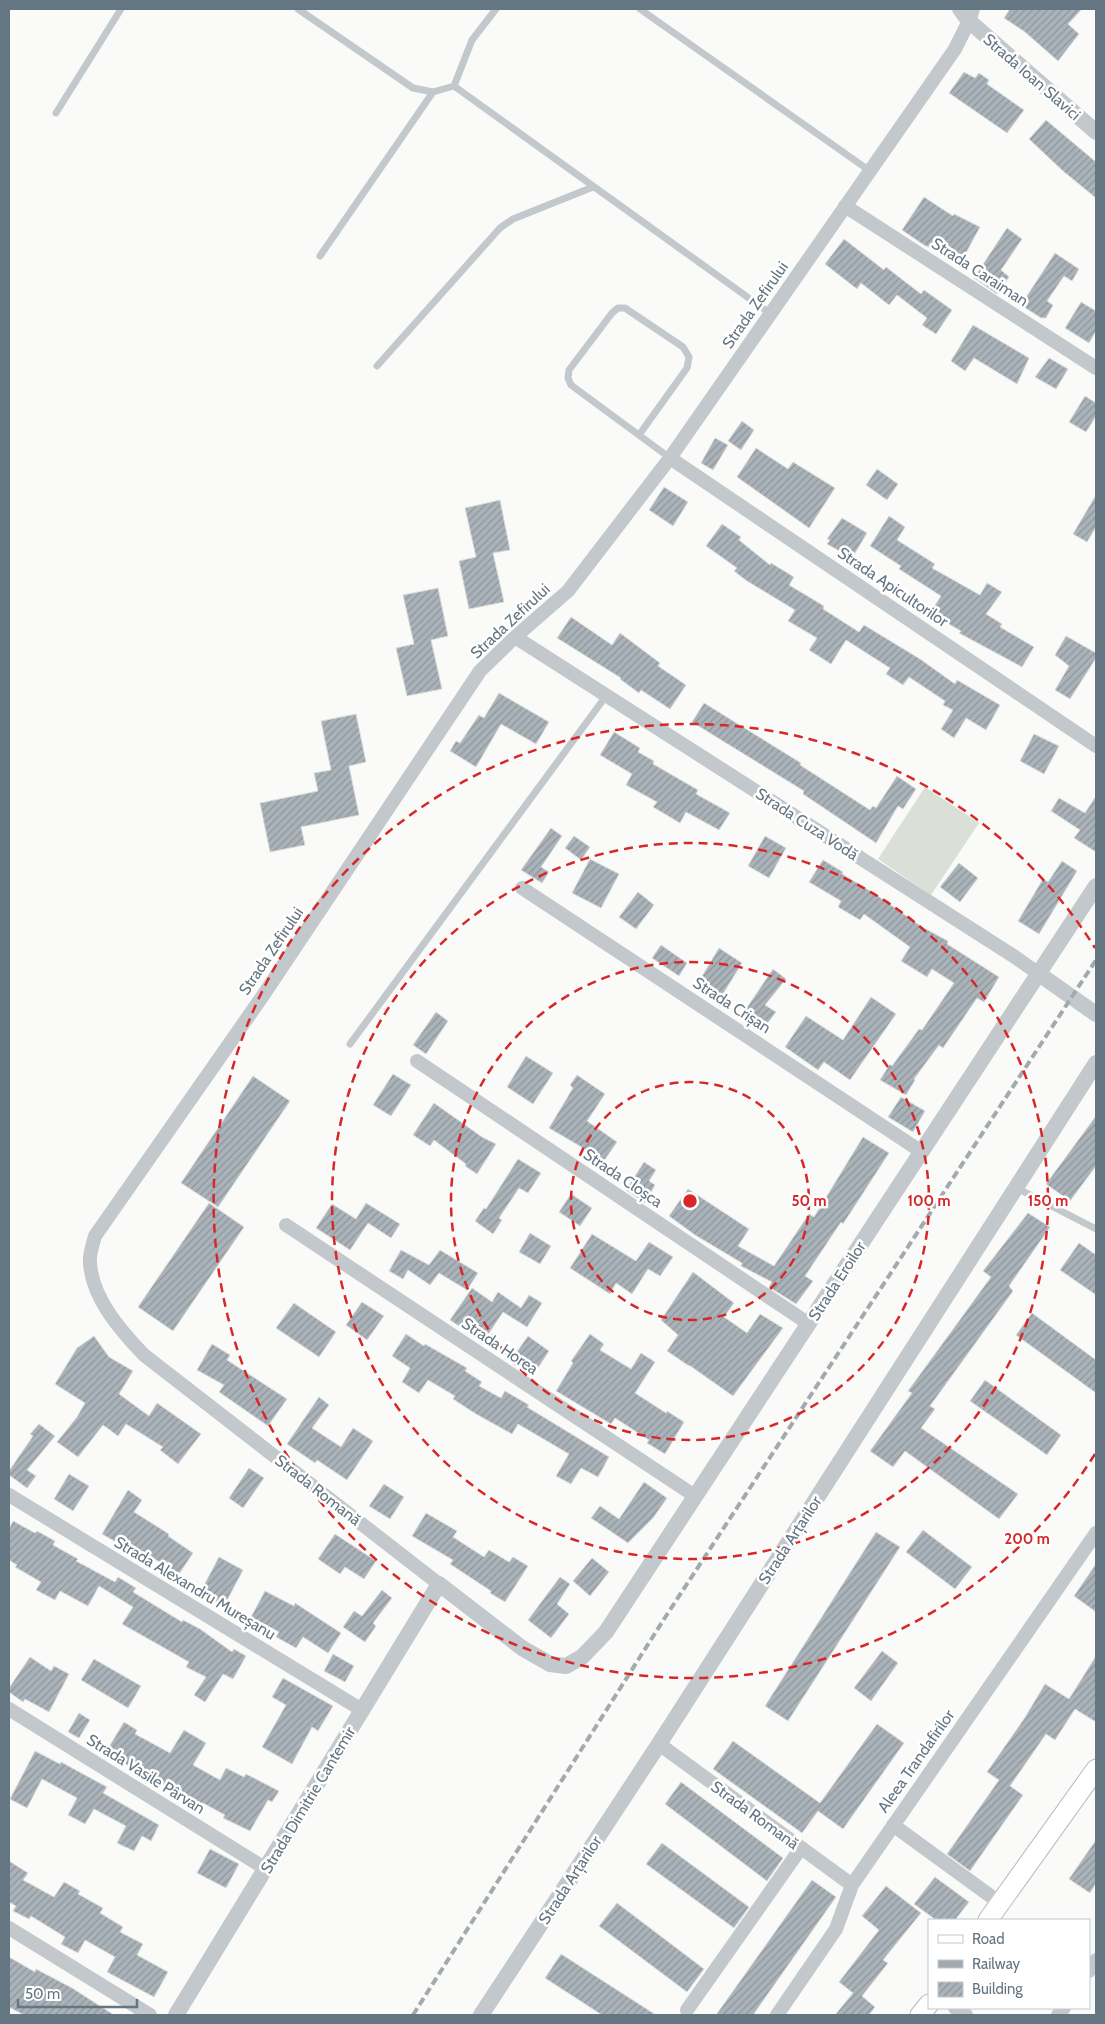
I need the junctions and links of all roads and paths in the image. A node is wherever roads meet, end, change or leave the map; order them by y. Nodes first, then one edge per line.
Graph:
1 (121, 9) edge
2 (298, 9) edge
3 (496, 9) edge
4 (640, 9) edge
5 (967, 13) edge
6 (454, 86) junction
7 (433, 92) junction
8 (56, 113) dead end
9 (1096, 132) edge
10 (870, 171) junction
11 (594, 187) junction
12 (845, 206) junction
13 (320, 256) dead end
14 (771, 314) junction
15 (376, 366) dead end
16 (1096, 368) edge
17 (639, 435) junction
18 (670, 458) junction
19 (515, 637) junction
20 (606, 696) junction
21 (1096, 746) edge
22 (1096, 886) edge
23 (522, 888) dead end
24 (1039, 974) junction
25 (1096, 1014) edge
26 (350, 1044) dead end
27 (417, 1061) dead end
28 (1096, 1063) edge
29 (922, 1152) junction
30 (1016, 1188) junction
31 (286, 1225) dead end
32 (1096, 1229) edge
33 (94, 1286) joint
34 (809, 1324) junction
35 (9, 1495) edge
36 (695, 1496) junction
37 (1096, 1533) edge
38 (439, 1584) junction
39 (566, 1666) joint
40 (9, 1709) edge
41 (362, 1710) junction
42 (660, 1744) junction
43 (1096, 1770) edge
44 (892, 1825) junction
45 (801, 1848) junction
46 (266, 1869) junction
47 (852, 1885) junction
48 (1000, 1904) junction
49 (989, 1919) edge
50 (9, 1928) edge
51 (928, 2005) edge
52 (686, 2010) dead end
53 (150, 2015) edge
54 (176, 2015) edge
55 (481, 2015) edge
56 (777, 2015) edge
57 (920, 2015) edge

1 - 8 lane
2 - 7 lane
3 - 6 lane
4 - 10 lane
5 - 9 street, Strada Ioan Slavici
5 - 10 street, Strada Zefirului
6 - 7 lane
6 - 11 lane
7 - 13 lane
10 - 12 street, Strada Zefirului
11 - 14 lane
11 - 15 lane
12 - 14 street, Strada Zefirului
12 - 16 street, Strada Caraiman
14 - 18 street, Strada Zefirului
17 - 17 lane
17 - 18 lane
18 - 19 street, Strada Zefirului
18 - 21 street, Strada Apicultorilor
19 - 20 street, Strada Cuza Vodă
19 - 33 street, Strada Zefirului
20 - 24 street, Strada Cuza Vodă
20 - 26 lane
22 - 24 street, Strada Eroilor
23 - 29 street, Strada Crișan
24 - 25 street, Strada Cuza Vodă
24 - 29 street, Strada Eroilor
27 - 34 street, Strada Cloșca
28 - 30 street, Strada Arțarilor
29 - 34 street, Strada Eroilor
30 - 32 lane
30 - 42 street, Strada Arțarilor
31 - 36 street, Strada Horea
33 - 38 street, Strada Romană
34 - 36 street, Strada Eroilor
35 - 41 street, Strada Alexandru Mureșanu
36 - 39 street, Strada Eroilor
37 - 44 street, Aleea Trandafirilor
38 - 39 street, Strada Romană
38 - 41 street, Strada Dimitrie Cantemir
40 - 46 street, Strada Vasile Pârvan
41 - 46 street, Strada Dimitrie Cantemir
42 - 45 street, Strada Romană
42 - 55 street, Strada Arțarilor
43 - 48 main road
44 - 47 street, Aleea Trandafirilor
44 - 48 street
45 - 47 street, Strada Romană
45 - 52 street
46 - 54 street, Strada Dimitrie Cantemir
47 - 56 street, Aleea Trandafirilor
48 - 49 main road
50 - 53 street
51 - 57 main road

